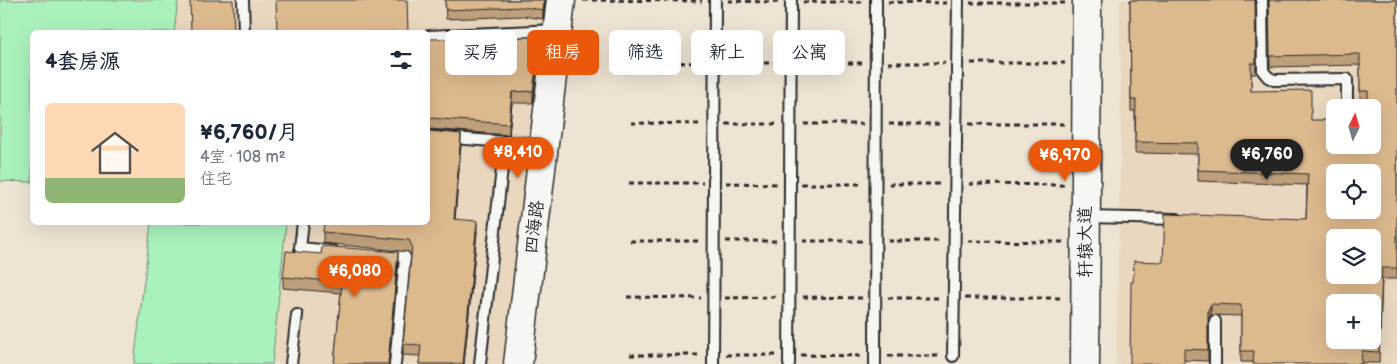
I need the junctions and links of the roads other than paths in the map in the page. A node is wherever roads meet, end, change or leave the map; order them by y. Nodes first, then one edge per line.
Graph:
1 (243, 0) edge
2 (561, 0) edge
3 (715, 0) edge
4 (1262, 0) edge
5 (791, 1) edge
6 (876, 1) edge
7 (958, 1) edge
8 (1087, 2) edge
9 (244, 30) edge
10 (558, 30) edge
11 (527, 31) edge
12 (430, 36) edge
13 (552, 75) edge
14 (1347, 99) edge
15 (430, 136) edge
16 (505, 142) junction
17 (544, 144) junction
18 (1191, 219) edge
19 (303, 225) edge
20 (1085, 229) junction
21 (348, 252) edge
22 (376, 255) edge
23 (297, 315) dead end
24 (1215, 321) dead end
25 (953, 356) dead end
26 (291, 364) edge
27 (395, 364) edge
28 (480, 364) edge
29 (518, 364) edge
30 (713, 364) edge
31 (789, 364) edge
32 (874, 364) edge
33 (1085, 364) edge
34 (1215, 364) edge

1 - 9 lane
2 - 10 street, 四海路
3 - 30 lane
4 - 14 lane
5 - 31 lane
6 - 32 lane
7 - 25 lane
8 - 20 street, 轩辕大道
11 - 12 lane
13 - 17 street, 四海路
15 - 16 lane
16 - 17 lane
16 - 28 lane
17 - 29 street, 四海路
18 - 20 lane
19 - 21 lane
20 - 33 street, 轩辕大道
22 - 27 lane
23 - 26 lane
24 - 34 lane

